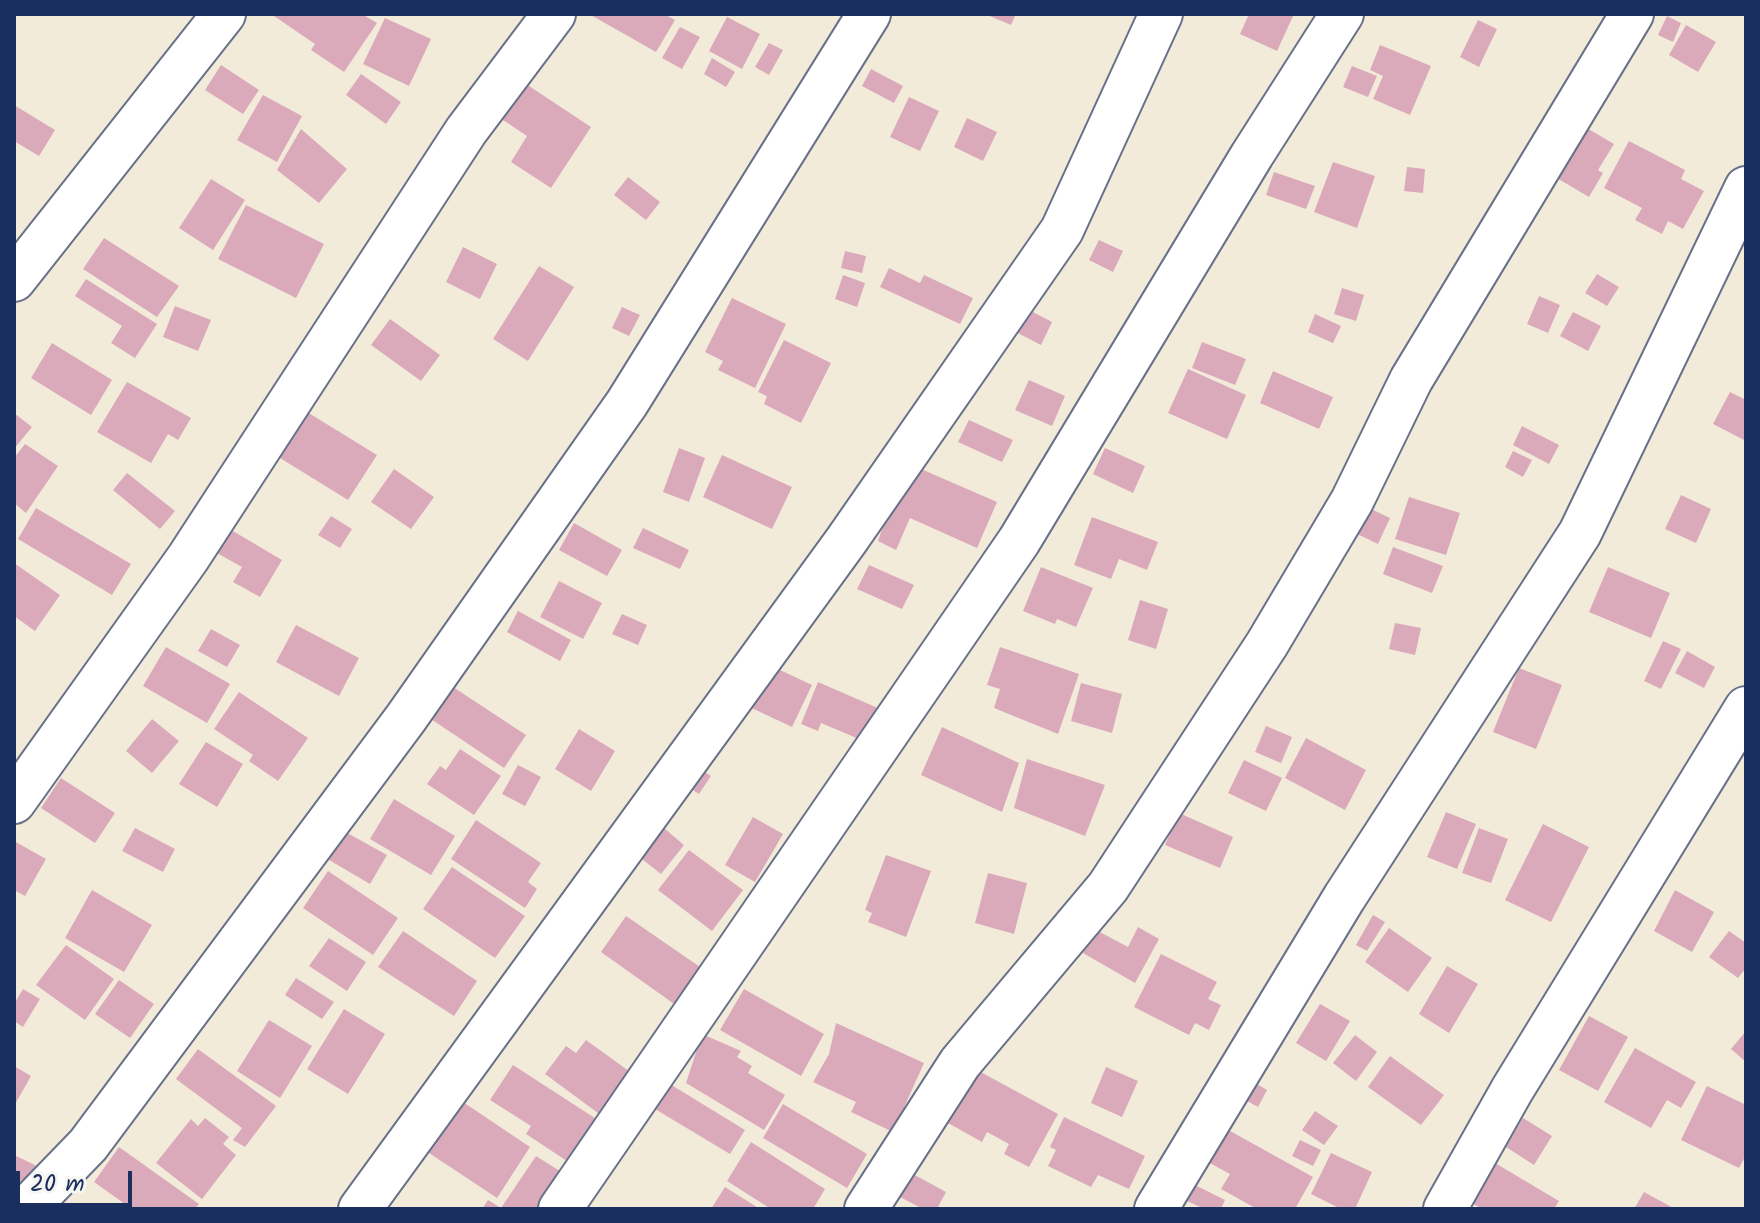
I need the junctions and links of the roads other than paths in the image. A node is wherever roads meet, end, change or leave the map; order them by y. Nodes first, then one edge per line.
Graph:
1 (224, 14) edge
2 (554, 14) edge
3 (869, 14) edge
4 (1161, 14) edge
5 (1342, 14) edge
6 (1632, 14) edge
7 (1746, 188) edge
8 (14, 280) edge
9 (1746, 708) edge
10 (14, 802) edge
11 (26, 1209) edge
12 (360, 1209) edge
13 (560, 1209) edge
14 (866, 1209) edge
15 (1156, 1209) edge
16 (1445, 1209) edge

1 - 8 street
2 - 10 street
3 - 11 street
4 - 12 street
5 - 13 street
6 - 14 street
7 - 15 street
9 - 16 street

